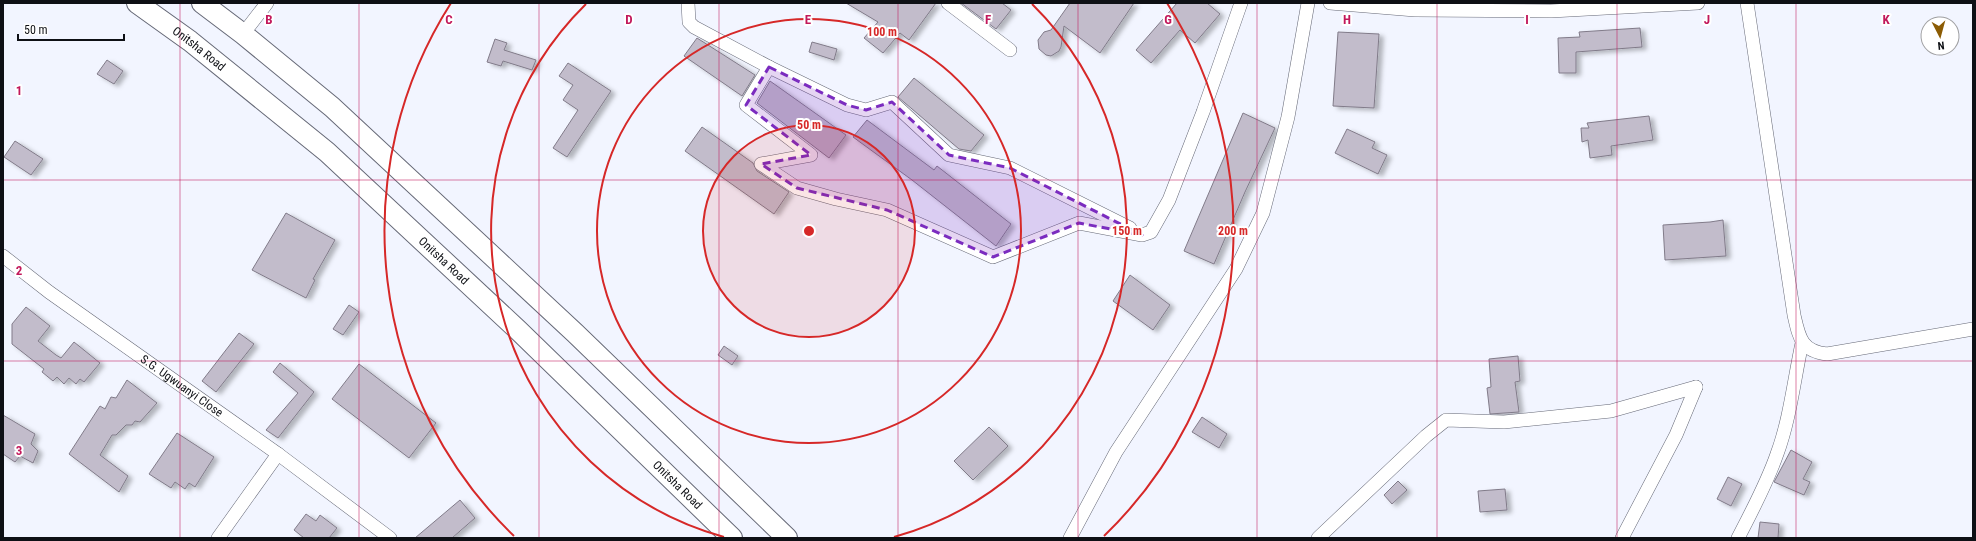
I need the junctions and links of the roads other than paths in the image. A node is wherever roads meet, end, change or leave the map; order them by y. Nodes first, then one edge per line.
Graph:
1 (137, 3) edge
2 (202, 3) edge
3 (267, 3) edge
4 (688, 3) edge
5 (948, 3) edge
6 (1241, 3) edge
7 (1308, 3) edge
8 (1330, 3) edge
9 (1698, 3) edge
10 (1747, 3) edge
11 (243, 34) junction
12 (1010, 50) dead end
13 (769, 67) junction
14 (1142, 235) junction
15 (3, 256) edge
16 (1973, 329) edge
17 (1802, 343) junction
18 (278, 454) junction
19 (218, 538) edge
20 (390, 538) edge
21 (732, 538) edge
22 (788, 538) edge
23 (1070, 538) edge
24 (1318, 538) edge
25 (1622, 538) edge
26 (1738, 538) edge

1 - 21 main road, Onitsha Road
2 - 11 main road
3 - 11 street
4 - 13 street
5 - 12 street
6 - 14 street
7 - 23 street
8 - 9 street
10 - 17 street
11 - 22 main road
13 - 14 street
13 - 14 street
15 - 18 street, S.G. Ugwuanyi Close
16 - 17 street
17 - 26 street
18 - 19 street
18 - 20 street, S.G. Ugwuanyi Close
24 - 25 street

